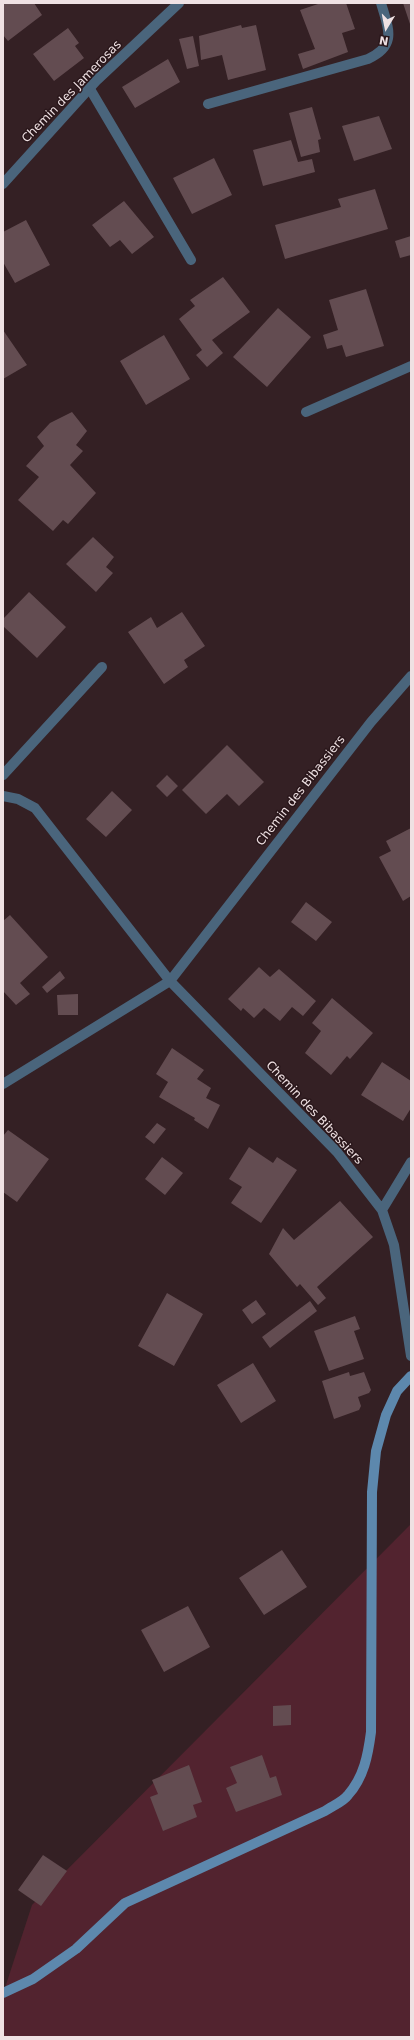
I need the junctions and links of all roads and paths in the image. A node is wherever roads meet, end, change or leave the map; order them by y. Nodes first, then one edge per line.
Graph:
1 (179, 3) edge
2 (381, 3) edge
3 (90, 88) junction
4 (208, 104) dead end
5 (3, 184) edge
6 (191, 260) dead end
7 (411, 366) edge
8 (306, 412) dead end
9 (102, 667) dead end
10 (411, 676) edge
11 (3, 774) edge
12 (3, 796) edge
13 (170, 981) junction
14 (3, 1084) edge
15 (411, 1162) edge
16 (382, 1210) junction
17 (411, 1356) edge
18 (411, 1376) edge
19 (3, 1993) edge

1 - 3 street, Chemin des Jamerosas
2 - 4 street
3 - 5 street, Chemin des Jamerosas
3 - 6 street
7 - 8 street
9 - 11 street
10 - 13 street, Chemin des Bibassiers
12 - 13 street, Chemin des Bibassiers
13 - 14 street, Chemin des Bibassiers
13 - 16 street, Chemin des Bibassiers
15 - 16 street
16 - 17 street, Chemin des Bibassiers
18 - 19 main road

